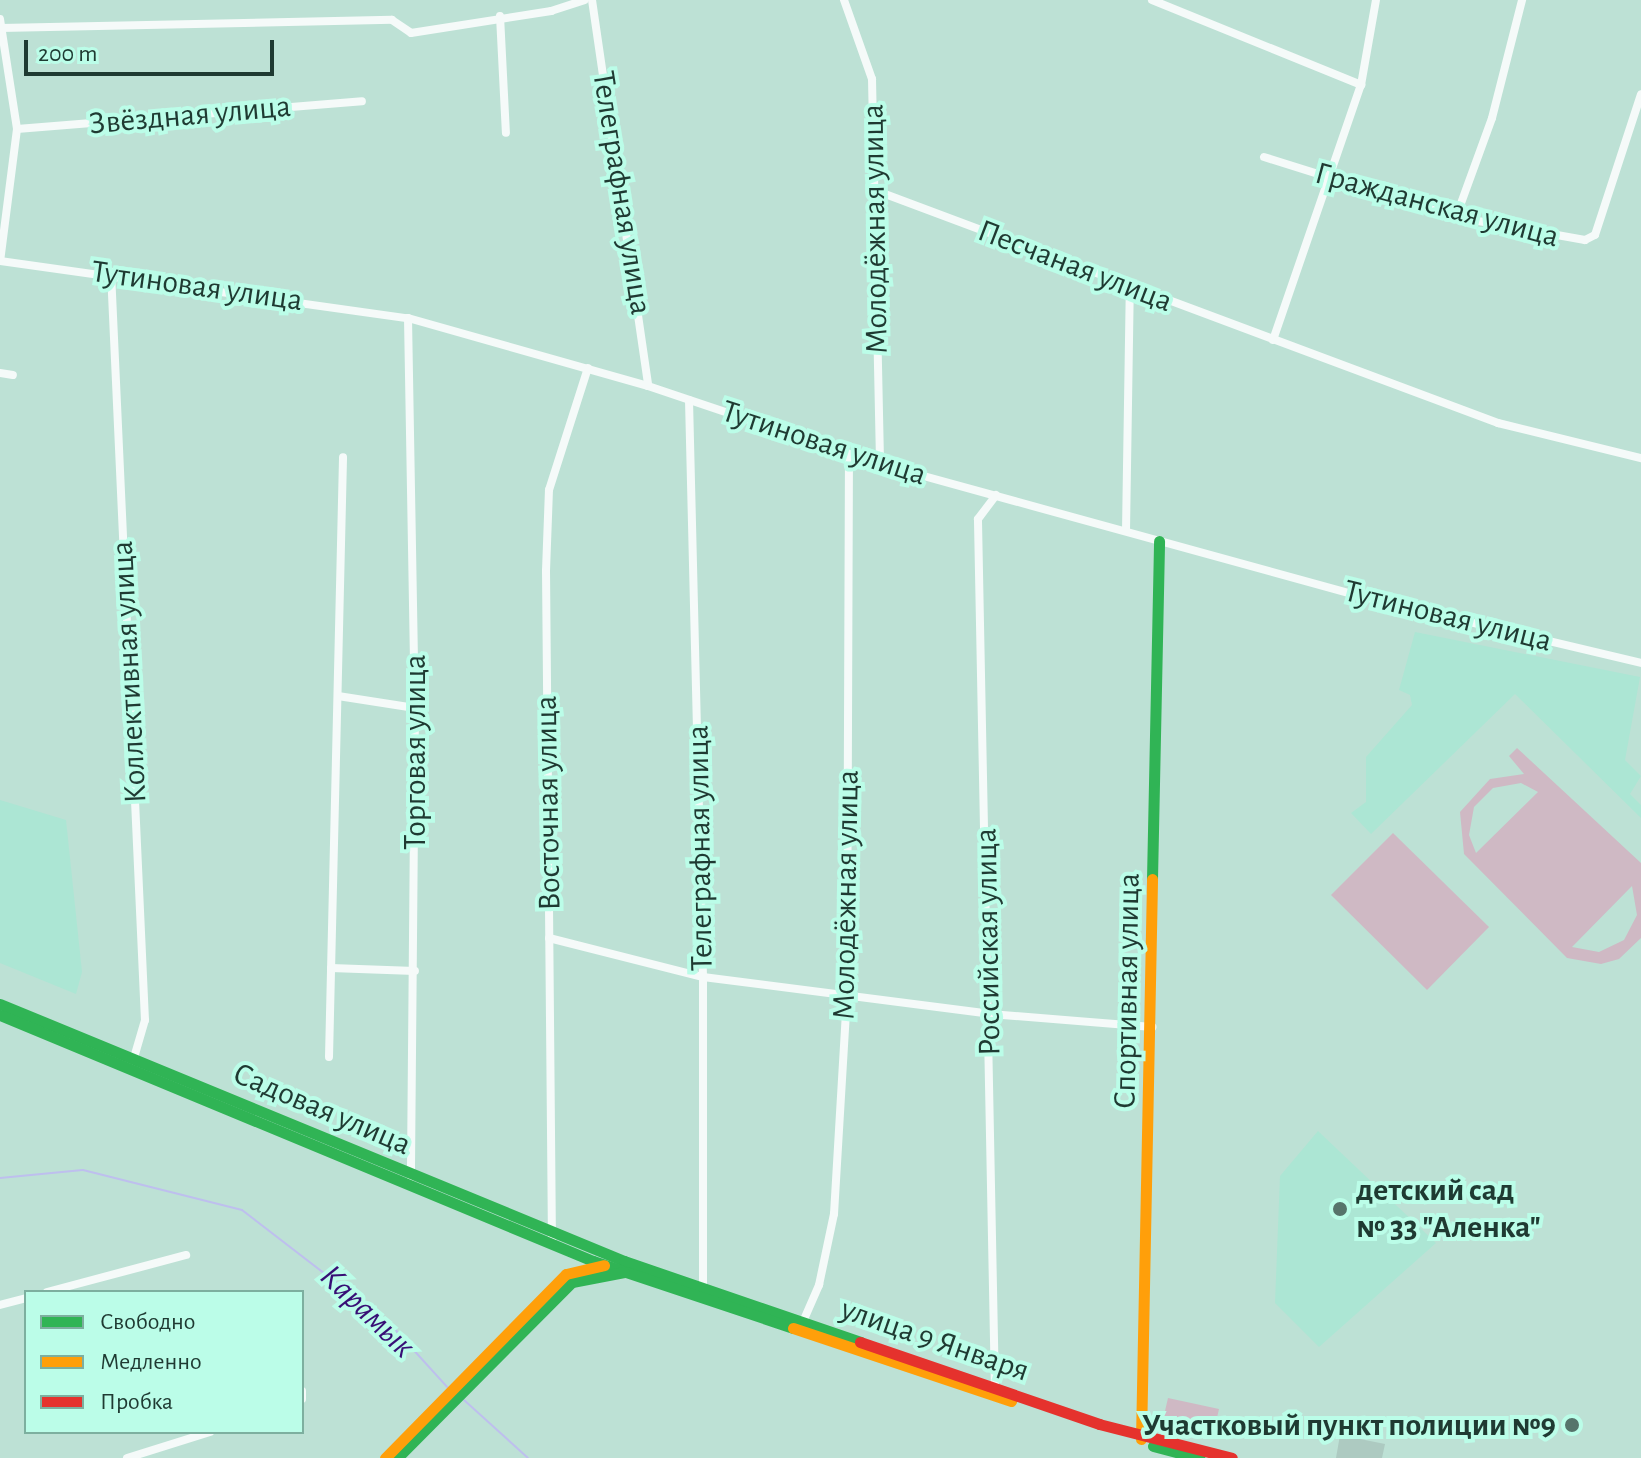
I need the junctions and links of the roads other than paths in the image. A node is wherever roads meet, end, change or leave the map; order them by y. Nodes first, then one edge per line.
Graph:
1 (584, 0) edge
2 (592, 0) edge
3 (844, 0) edge
4 (1152, 0) edge
5 (1376, 0) edge
6 (1522, 0) edge
7 (500, 16) junction
8 (0, 19) edge
9 (1, 28) edge
10 (1361, 85) junction
11 (1641, 94) edge
12 (362, 101) dead end
13 (17, 129) junction
14 (506, 133) dead end
15 (1264, 157) dead end
16 (1332, 179) junction
17 (877, 191) junction
18 (1456, 217) junction
19 (0, 261) edge
20 (111, 272) junction
21 (1130, 286) junction
22 (408, 318) junction
23 (1273, 340) junction
24 (588, 368) junction
25 (0, 373) edge
26 (13, 375) dead end
27 (648, 386) junction
28 (689, 400) junction
29 (849, 455) junction
30 (343, 457) dead end
31 (1641, 458) edge
32 (880, 464) junction
33 (996, 495) junction
34 (1126, 531) junction
35 (1159, 541) junction
36 (1641, 663) edge
37 (338, 696) junction
38 (415, 708) junction
39 (549, 938) junction
40 (331, 968) junction
41 (415, 971) junction
42 (703, 977) junction
43 (847, 996) junction
44 (0, 1004) edge
45 (990, 1014) junction
46 (0, 1015) edge
47 (1153, 1027) junction
48 (329, 1057) dead end
49 (132, 1063) junction
50 (410, 1180) junction
51 (552, 1239) junction
52 (186, 1255) dead end
53 (606, 1265) junction
54 (626, 1266) junction
55 (55, 1290) edge
56 (703, 1292) junction
57 (24, 1299) edge
58 (0, 1305) edge
59 (801, 1325) junction
60 (472, 1374) junction
61 (995, 1392) junction
62 (439, 1407) junction
63 (204, 1434) edge
64 (1141, 1439) junction
65 (127, 1458) edge
66 (385, 1458) edge
67 (397, 1458) edge
68 (1199, 1458) edge
69 (1232, 1458) edge

1 - 7 street
2 - 27 street, Телеграфная улица
3 - 17 street, Молодёжная улица
4 - 10 street
5 - 10 street
6 - 18 street
7 - 9 street
7 - 14 street
8 - 9 street
9 - 13 street
10 - 16 street
11 - 18 street, Гражданская улица
12 - 13 street, Звёздная улица
13 - 19 street
15 - 16 street, Гражданская улица
16 - 18 street, Гражданская улица
16 - 23 street
17 - 21 street, Песчаная улица
17 - 32 street, Молодёжная улица
19 - 20 street, Тутиновая улица
20 - 22 street, Тутиновая улица
20 - 49 street, Коллективная улица
21 - 23 street, Песчаная улица
21 - 34 street
22 - 24 street, Тутиновая улица
22 - 38 street, Торговая улица
23 - 31 street, Песчаная улица
24 - 27 street, Тутиновая улица
24 - 39 street, Восточная улица
25 - 26 street
27 - 28 street, Тутиновая улица
28 - 29 street, Тутиновая улица
28 - 42 street, Телеграфная улица
29 - 32 street, Тутиновая улица
29 - 43 street, Молодёжная улица
30 - 37 street
32 - 33 street, Тутиновая улица
33 - 34 street, Тутиновая улица
33 - 45 street, Российская улица
34 - 35 street, Тутиновая улица
35 - 36 street, Тутиновая улица
35 - 47 street, Спортивная улица
37 - 38 street
37 - 40 street
38 - 41 street, Торговая улица
39 - 42 street
39 - 51 street, Восточная улица
40 - 41 street
40 - 48 street
41 - 50 street, Торговая улица
42 - 43 street
42 - 56 street, Телеграфная улица
43 - 45 street
43 - 59 street, Молодёжная улица
44 - 49 street, Садовая улица
45 - 47 street
45 - 61 street, Российская улица
46 - 49 street, Садовая улица
47 - 64 street, Спортивная улица
49 - 50 street, Садовая улица
50 - 51 street, Садовая улица
51 - 53 street
51 - 54 street, Садовая улица
52 - 55 street
53 - 54 street
53 - 60 street
54 - 56 street, улица 9 Января
54 - 60 street
56 - 59 street, улица 9 Января
57 - 58 street
59 - 61 street, улица 9 Января
60 - 62 street
61 - 64 street, улица 9 Января
62 - 66 street
62 - 67 street
63 - 65 street
64 - 68 street, улица 9 Января
64 - 69 street, улица 9 Января

